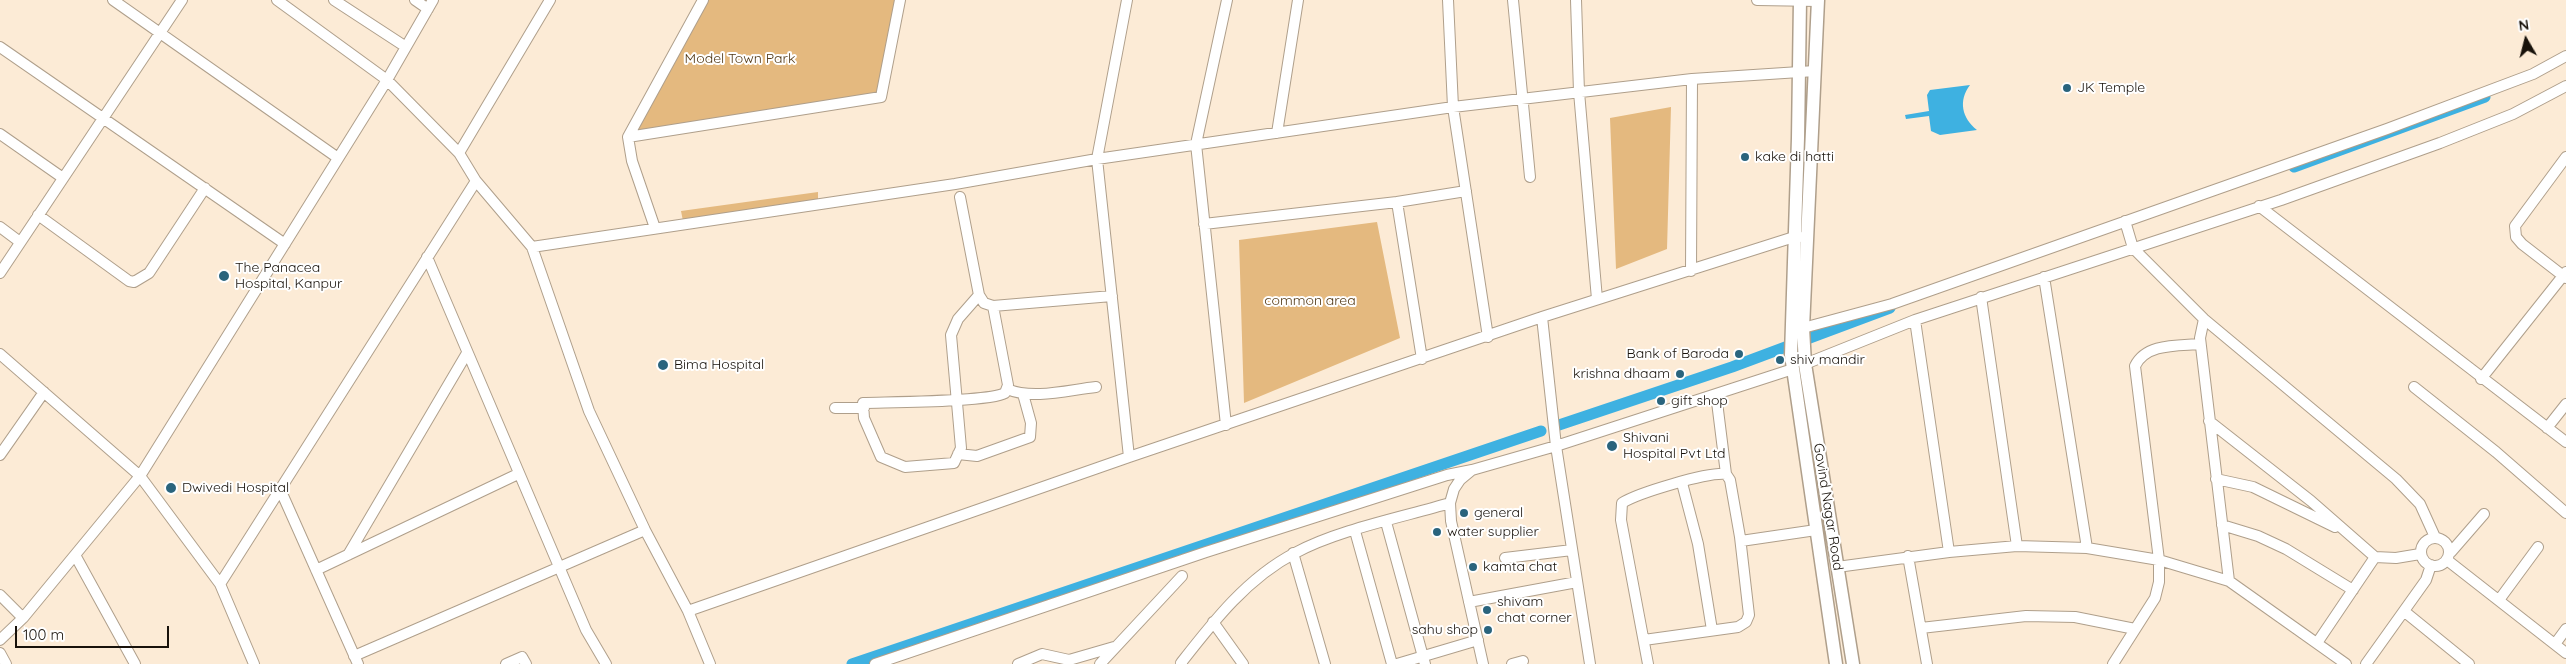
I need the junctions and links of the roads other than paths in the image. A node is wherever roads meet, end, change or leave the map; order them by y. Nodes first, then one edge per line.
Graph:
1 (113, 0) edge
2 (182, 0) edge
3 (277, 0) edge
4 (334, 0) edge
5 (415, 0) edge
6 (550, 0) edge
7 (704, 0) edge
8 (900, 0) edge
9 (1127, 0) edge
10 (1227, 0) edge
11 (1298, 0) edge
12 (1448, 0) edge
13 (1513, 0) edge
14 (1576, 0) edge
15 (1757, 0) edge
16 (1818, 0) edge
17 (1800, 1) edge
18 (430, 4) edge
19 (160, 34) junction
20 (0, 47) edge
21 (406, 48) junction
22 (2566, 56) edge
23 (1815, 71) junction
24 (1800, 72) junction
25 (1692, 79) junction
26 (387, 80) junction
27 (2566, 86) edge
28 (1579, 92) junction
29 (1521, 99) junction
30 (1453, 107) junction
31 (103, 118) junction
32 (1277, 133) junction
33 (0, 134) edge
34 (628, 137) junction
35 (1196, 144) junction
36 (459, 153) junction
37 (2566, 157) edge
38 (338, 158) junction
39 (1097, 158) junction
40 (63, 178) junction
41 (1530, 178) dead end
42 (476, 181) junction
43 (205, 188) junction
44 (1466, 191) junction
45 (960, 197) dead end
46 (1396, 202) junction
47 (2259, 206) junction
48 (38, 215) junction
49 (2125, 221) junction
50 (1204, 224) junction
51 (0, 227) edge
52 (655, 228) junction
53 (1794, 237) junction
54 (1809, 237) junction
55 (20, 242) junction
56 (285, 244) junction
57 (532, 246) junction
58 (2133, 248) junction
59 (427, 257) junction
60 (1692, 271) junction
61 (0, 273) edge
62 (2565, 275) edge
63 (2044, 277) junction
64 (979, 295) junction
65 (1112, 296) junction
66 (1981, 297) junction
67 (1597, 299) junction
68 (993, 306) junction
69 (1542, 318) junction
70 (2204, 319) junction
71 (1915, 320) junction
72 (1803, 330) junction
73 (1488, 338) junction
74 (2200, 344) junction
75 (467, 353) junction
76 (0, 354) edge
77 (1422, 359) junction
78 (1799, 366) junction
79 (2481, 379) junction
80 (1096, 387) dead end
81 (2414, 387) dead end
82 (1007, 389) junction
83 (44, 392) junction
84 (1023, 394) junction
85 (1716, 394) junction
86 (957, 399) junction
87 (2566, 404) edge
88 (835, 408) dead end
89 (864, 408) junction
90 (2209, 421) junction
91 (1226, 425) junction
92 (2547, 428) junction
93 (2566, 442) edge
94 (1556, 446) junction
95 (958, 454) junction
96 (0, 455) edge
97 (1129, 457) junction
98 (1472, 470) junction
99 (518, 474) junction
100 (1726, 474) junction
101 (140, 476) junction
102 (2216, 479) junction
103 (1682, 483) junction
104 (280, 489) junction
105 (1450, 503) junction
106 (2566, 513) edge
107 (2484, 514) dead end
108 (1386, 522) junction
109 (2222, 525) junction
110 (645, 530) junction
111 (1816, 530) junction
112 (1355, 531) junction
113 (2345, 532) junction
114 (2435, 537) junction
115 (1741, 540) junction
116 (2017, 546) junction
117 (2538, 547) dead end
118 (2087, 548) junction
119 (1572, 550) junction
120 (1949, 552) junction
121 (1293, 554) junction
122 (2420, 554) junction
123 (74, 555) junction
124 (348, 555) junction
125 (1908, 556) junction
126 (2449, 556) junction
127 (1505, 558) dead end
128 (2375, 558) junction
129 (2160, 560) junction
130 (2431, 565) junction
131 (1837, 567) junction
132 (559, 568) junction
133 (316, 570) junction
134 (1182, 576) dead end
135 (2230, 581) junction
136 (1577, 582) junction
137 (220, 584) junction
138 (2353, 590) junction
139 (0, 595) edge
140 (2499, 600) junction
141 (1469, 602) junction
142 (688, 611) junction
143 (2405, 612) junction
144 (23, 618) junction
145 (1213, 622) junction
146 (1921, 628) junction
147 (2135, 629) junction
148 (2566, 629) edge
149 (1712, 630) junction
150 (0, 640) edge
151 (1478, 640) junction
152 (1644, 640) junction
153 (2317, 642) junction
154 (2555, 644) junction
155 (1115, 647) junction
156 (0, 653) edge
157 (2566, 653) edge
158 (356, 660) edge
159 (1424, 660) edge
160 (1523, 661) dead end
161 (1324, 663) edge
162 (6, 664) edge
163 (135, 664) edge
164 (254, 664) edge
165 (506, 664) edge
166 (526, 664) edge
167 (606, 664) edge
168 (710, 664) edge
169 (875, 664) edge
170 (1018, 664) edge
171 (1100, 664) edge
172 (1182, 664) edge
173 (1243, 664) edge
174 (1392, 664) edge
175 (1396, 664) edge
176 (1484, 664) edge
177 (1512, 664) edge
178 (1590, 664) edge
179 (1648, 664) edge
180 (1836, 664) edge
181 (1853, 664) edge
182 (1927, 664) edge
183 (2113, 664) edge
184 (2346, 664) edge
185 (2366, 664) edge
186 (2468, 664) edge

1 - 19 street
2 - 19 street
3 - 26 street
4 - 21 street
5 - 18 street
6 - 36 street
7 - 34 street
8 - 34 street
9 - 39 street
10 - 35 street
11 - 32 street
12 - 30 street
13 - 29 street
14 - 28 street
15 - 17 street
16 - 17 street
16 - 23 main road, Govind Nagar Road
17 - 24 main road, Govind Nagar Road
18 - 21 street
19 - 31 street
19 - 38 street
20 - 31 street
21 - 26 street
22 - 49 street
23 - 24 street
23 - 54 main road, Govind Nagar Road
24 - 25 street
24 - 53 main road, Govind Nagar Road
25 - 28 street
25 - 60 street
26 - 36 street
26 - 38 street
27 - 47 street
28 - 29 street
28 - 67 street
29 - 30 street
29 - 41 street
30 - 32 street
30 - 44 street
31 - 40 street
31 - 43 street
32 - 35 street
33 - 40 street
34 - 52 street
35 - 39 street
35 - 50 street
36 - 42 street
37 - 62 street
38 - 56 street
39 - 52 street
39 - 65 street
40 - 48 street
42 - 57 street
42 - 59 street
43 - 48 street
43 - 56 street
44 - 46 street
44 - 73 street
45 - 64 street
46 - 50 street
46 - 77 street
47 - 58 street
47 - 79 street
48 - 55 street
49 - 58 street
49 - 72 street
50 - 91 street
51 - 55 street
52 - 57 street
53 - 54 street
53 - 60 street
53 - 78 main road, Govind Nagar Road
54 - 72 main road, Govind Nagar Road
55 - 61 street
56 - 101 street
57 - 110 street
58 - 63 street
58 - 70 street
59 - 75 street
59 - 104 street
60 - 67 street
62 - 79 street
63 - 66 street
63 - 118 street
64 - 68 street
64 - 86 street
65 - 68 street
65 - 97 street
66 - 71 street
66 - 116 street
67 - 69 street
68 - 82 street
69 - 73 street
69 - 94 street
70 - 74 street
70 - 114 street
71 - 78 street
71 - 120 street
72 - 78 main road, Govind Nagar Road
73 - 77 street
74 - 90 street
74 - 129 street
75 - 99 street
75 - 124 street
76 - 83 street
77 - 91 street
78 - 85 street
78 - 111 main road, Govind Nagar Road
78 - 131 main road, Govind Nagar Road
79 - 92 street
80 - 84 street
81 - 106 street
82 - 84 street
82 - 86 street
83 - 96 street
83 - 101 street
84 - 95 street
85 - 94 street
85 - 100 street
86 - 89 street
86 - 95 street
87 - 92 street
88 - 89 street
89 - 95 street
90 - 102 street
90 - 113 street
91 - 97 street
92 - 93 street
94 - 98 street
94 - 119 street
97 - 142 street
98 - 105 street
98 - 169 street
99 - 124 street
99 - 132 street
100 - 103 street
100 - 115 street
101 - 123 street
101 - 137 street
102 - 109 street
102 - 113 street
103 - 149 street
103 - 152 street
104 - 133 street
104 - 137 street
105 - 108 street
105 - 141 street
107 - 126 street
108 - 112 street
108 - 159 street
109 - 135 street
109 - 138 street
110 - 132 street
110 - 142 street
111 - 115 street
111 - 180 main road, Govind Nagar Road
112 - 121 street
112 - 174 street
113 - 128 street
114 - 122 street
114 - 126 street
115 - 149 street
116 - 118 street
116 - 120 street
117 - 140 street
118 - 129 street
119 - 127 street
119 - 136 street
120 - 125 street
121 - 145 street
121 - 161 street
122 - 128 street
122 - 130 street
123 - 144 street
123 - 163 street
124 - 133 street
125 - 131 street
125 - 146 street
126 - 130 street
126 - 140 street
128 - 138 street
129 - 135 street
129 - 147 street
130 - 143 street
131 - 181 main road, Govind Nagar Road
132 - 158 street
132 - 167 street
133 - 158 street
134 - 155 street
135 - 153 street
136 - 141 street
136 - 178 street
137 - 164 street
138 - 153 street
139 - 144 street
140 - 154 street
141 - 151 street
142 - 168 street
143 - 185 street
143 - 186 street
144 - 150 street
145 - 172 street
145 - 173 street
146 - 147 street
146 - 182 street
147 - 183 street
148 - 154 street
149 - 152 street
151 - 159 street
151 - 176 street
152 - 179 street
153 - 184 street
154 - 157 street
155 - 170 street
155 - 171 street
156 - 162 street
159 - 175 street
160 - 177 street
165 - 166 street

